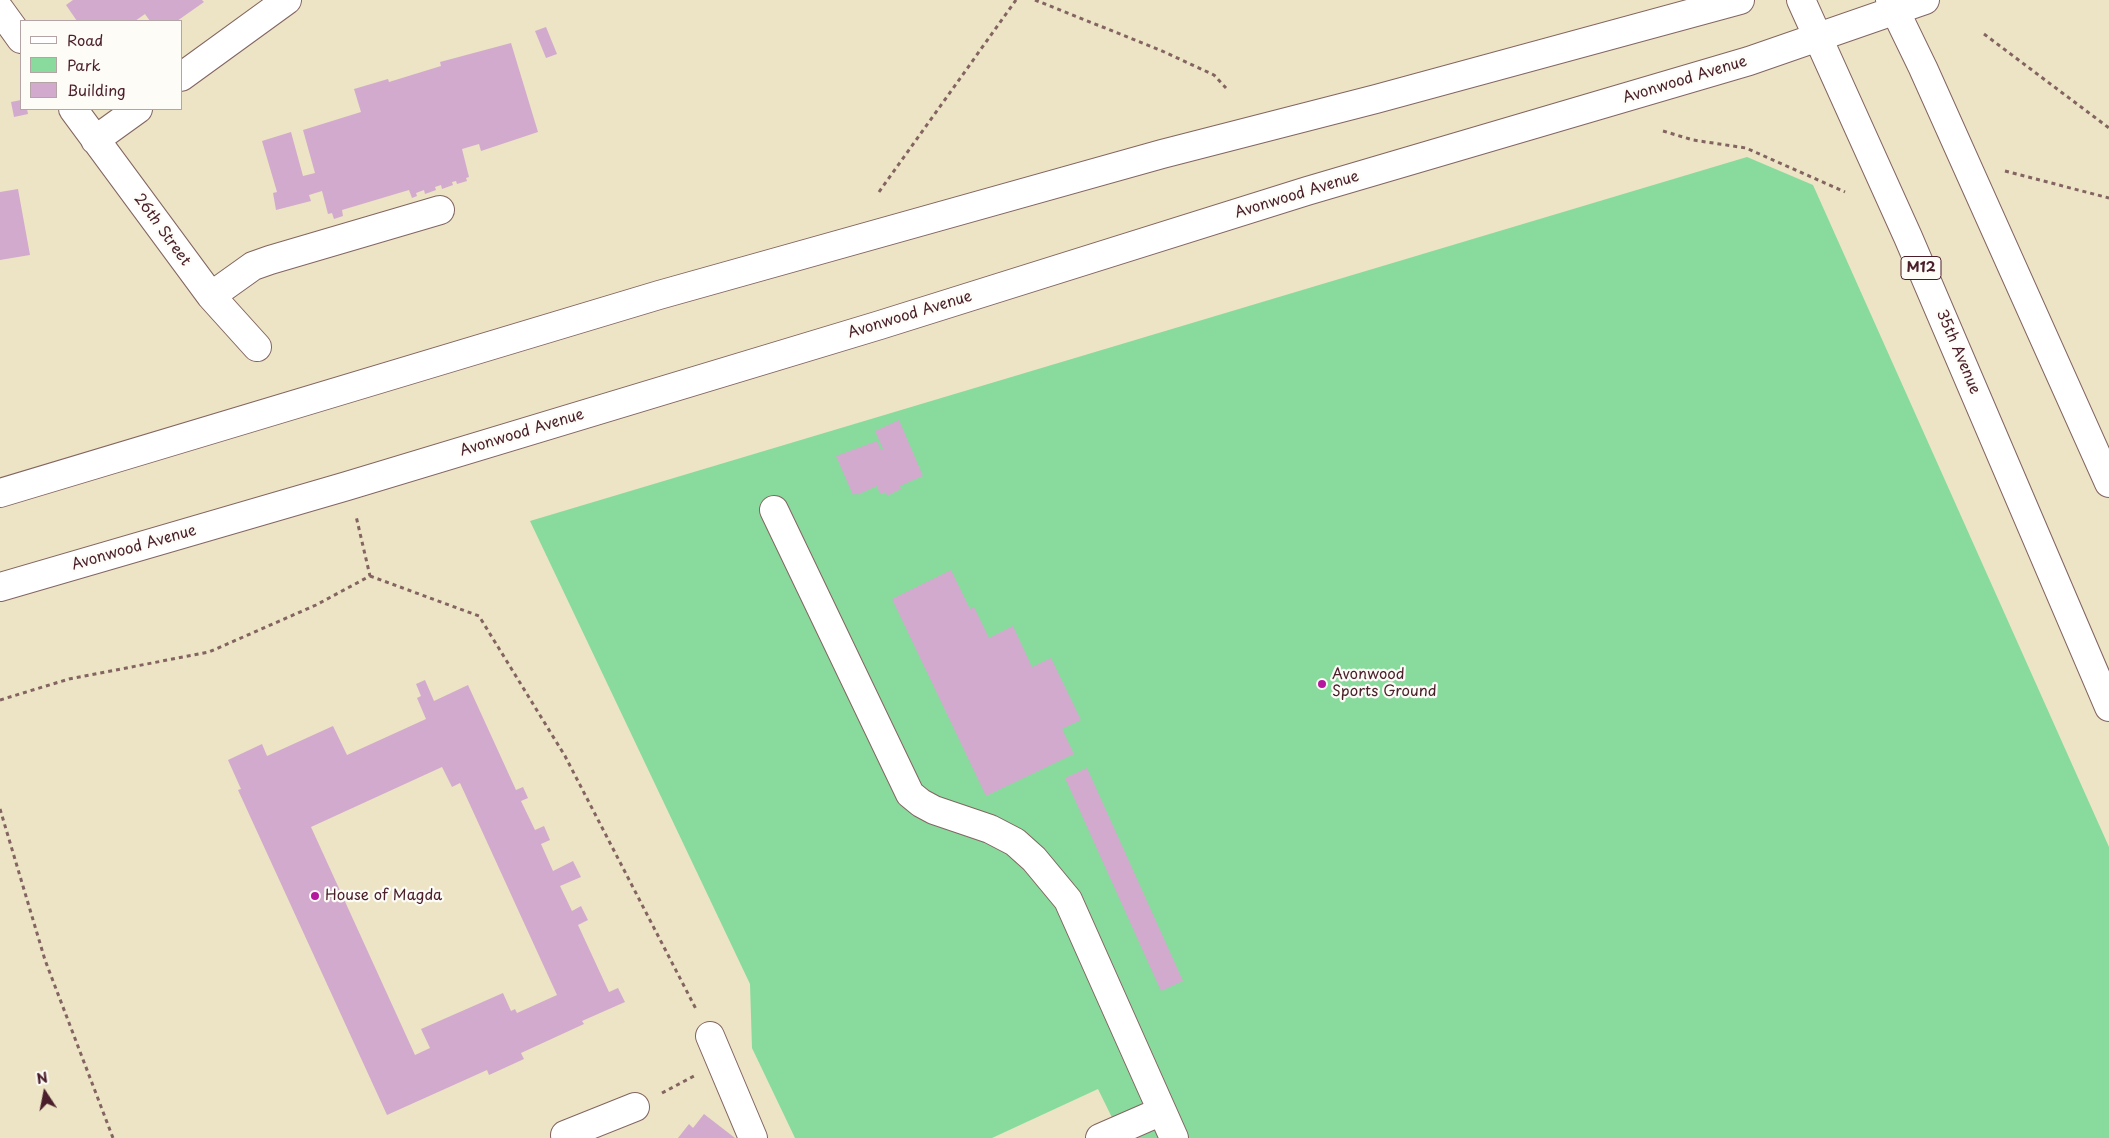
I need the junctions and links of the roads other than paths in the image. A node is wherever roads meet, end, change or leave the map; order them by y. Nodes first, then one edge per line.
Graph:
1 (287, 0) edge
2 (1740, 0) edge
3 (1801, 0) edge
4 (1926, 0) edge
5 (1892, 6) edge
6 (0, 10) edge
7 (1818, 37) junction
8 (20, 38) edge
9 (182, 76) edge
10 (74, 110) edge
11 (137, 110) edge
12 (96, 140) junction
13 (440, 210) dead end
14 (211, 296) junction
15 (256, 347) dead end
16 (2109, 483) edge
17 (0, 493) edge
18 (774, 510) dead end
19 (0, 587) edge
20 (2109, 707) edge
21 (710, 1036) road end
22 (635, 1107) road end
23 (1162, 1111) junction
24 (563, 1137) edge
25 (753, 1138) edge
26 (1100, 1138) edge
27 (1174, 1138) edge

1 - 9 main road
2 - 17 main road
3 - 7 main road, 35th Avenue / M12
4 - 5 main road, Avonwood Avenue
5 - 7 main road, Avonwood Avenue
5 - 16 main road
6 - 8 main road
7 - 19 main road, Avonwood Avenue
7 - 20 main road, 35th Avenue / M12
10 - 12 main road, 26th Street
11 - 12 main road
12 - 14 main road, 26th Street
13 - 14 main road
14 - 15 main road, 26th Street
18 - 23 main road
21 - 25 main road
22 - 24 main road
23 - 26 main road
23 - 27 main road

